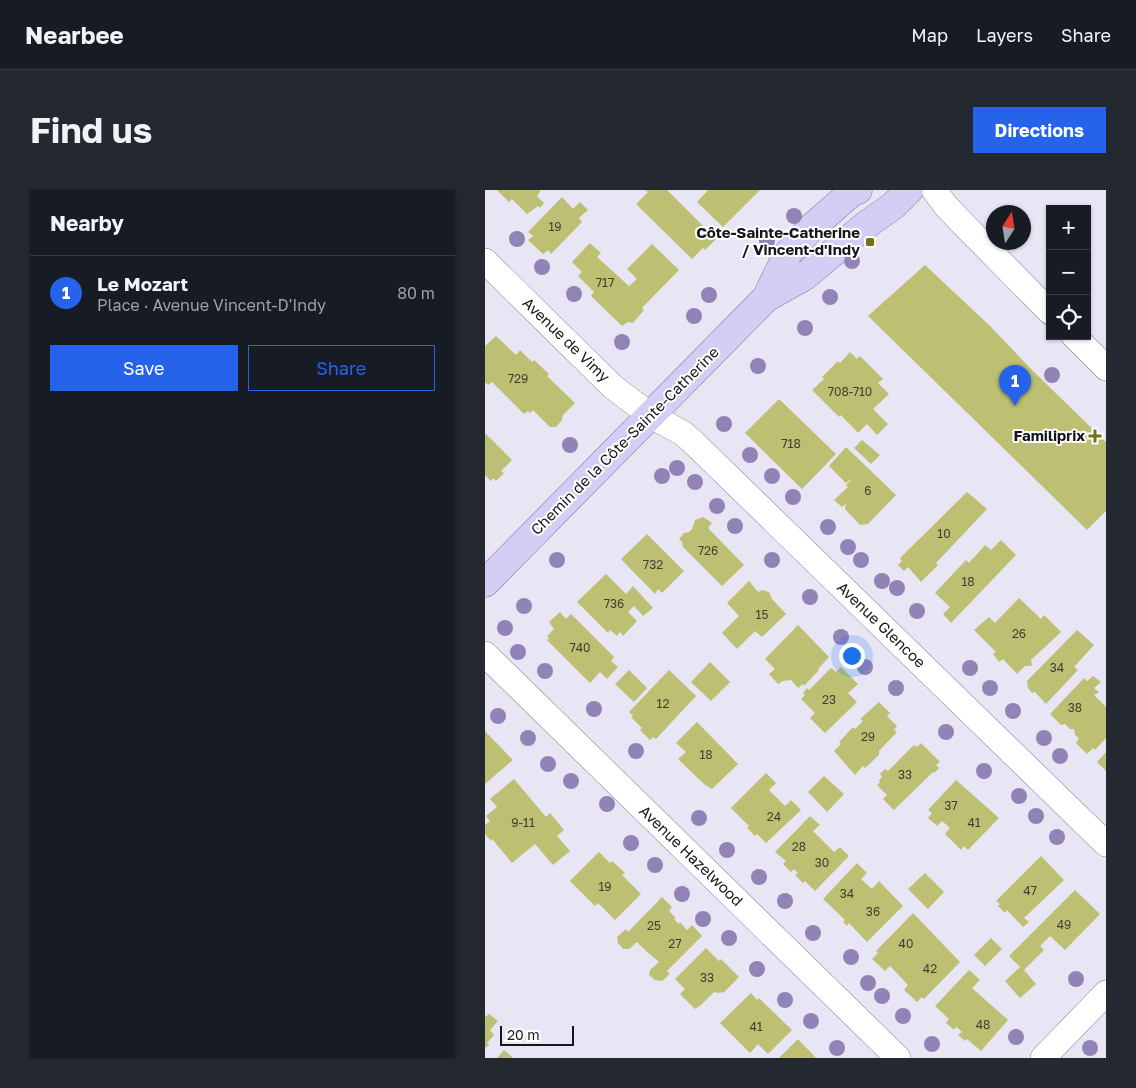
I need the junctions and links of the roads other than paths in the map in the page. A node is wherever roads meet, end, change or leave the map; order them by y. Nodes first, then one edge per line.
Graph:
1 (858, 190) edge
2 (909, 190) edge
3 (934, 190) edge
4 (485, 261) edge
5 (766, 298) junction
6 (1046, 308) edge
7 (1077, 340) edge
8 (1106, 368) edge
9 (650, 416) junction
10 (485, 583) edge
11 (485, 654) edge
12 (1106, 844) edge
13 (1106, 993) edge
14 (898, 1058) edge
15 (1043, 1058) edge

1 - 5 main road, Chemin de la Côte-Sainte-Catherine
2 - 5 main road, Chemin de la Côte-Sainte-Catherine
3 - 6 street
4 - 9 street, Avenue de Vimy
5 - 9 main road, Chemin de la Côte-Sainte-Catherine
7 - 8 street
9 - 10 main road, Chemin de la Côte-Sainte-Catherine
9 - 12 street, Avenue Glencoe
11 - 14 street, Avenue Hazelwood
13 - 15 street

